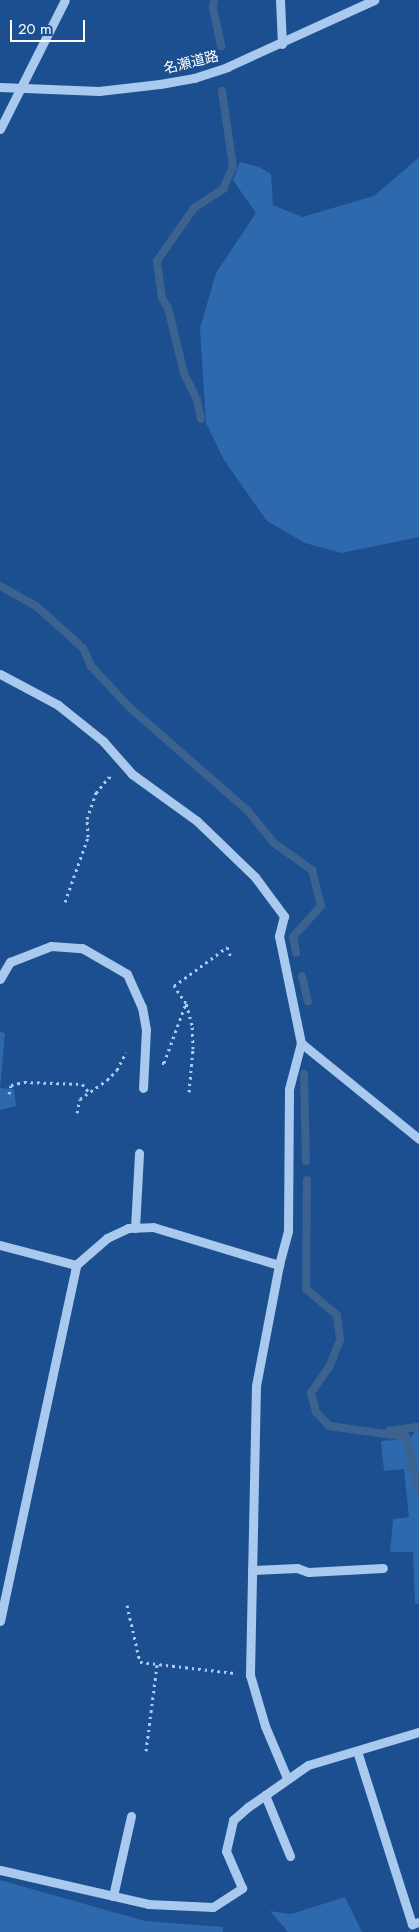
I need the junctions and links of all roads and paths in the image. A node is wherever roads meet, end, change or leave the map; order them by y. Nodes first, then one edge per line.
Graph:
1 (65, 0) edge
2 (280, 0) edge
3 (374, 0) edge
4 (282, 44) junction
5 (0, 87) edge
6 (21, 89) junction
7 (0, 129) edge
8 (0, 674) edge
9 (109, 777) dead end
10 (65, 902) dead end
11 (231, 957) dead end
12 (0, 979) edge
13 (186, 1003) junction
14 (301, 1043) junction
15 (164, 1063) dead end
16 (117, 1070) dead end
17 (143, 1088) dead end
18 (89, 1092) junction
19 (189, 1092) dead end
20 (9, 1094) dead end
21 (78, 1113) dead end
22 (419, 1139) edge
23 (139, 1153) dead end
24 (135, 1228) junction
25 (0, 1245) edge
26 (76, 1265) junction
27 (279, 1265) junction
28 (383, 1568) dead end
29 (252, 1570) junction
30 (127, 1605) dead end
31 (0, 1621) edge
32 (157, 1664) junction
33 (250, 1675) junction
34 (419, 1732) edge
35 (146, 1751) dead end
36 (356, 1751) junction
37 (288, 1778) junction
38 (265, 1795) junction
39 (131, 1816) dead end
40 (290, 1856) dead end
41 (0, 1870) edge
42 (113, 1896) junction
43 (419, 1922) edge

1 - 6 street
2 - 4 street
3 - 4 street, 名瀬道路
4 - 6 street, 名瀬道路
5 - 6 street, 名瀬道路
6 - 7 street
8 - 14 street
9 - 10 path
11 - 13 path
12 - 17 street
13 - 15 path
13 - 19 path
14 - 22 street
14 - 27 street
16 - 18 path
18 - 20 path
18 - 21 path
23 - 24 street
24 - 26 street
24 - 27 street
25 - 26 street
26 - 31 street
27 - 29 street
28 - 29 street
29 - 33 street
30 - 32 path
32 - 33 path
32 - 35 path
33 - 37 street
34 - 36 street
36 - 37 street
36 - 43 street
37 - 38 street
38 - 40 street
38 - 42 street
39 - 42 street
41 - 42 street

